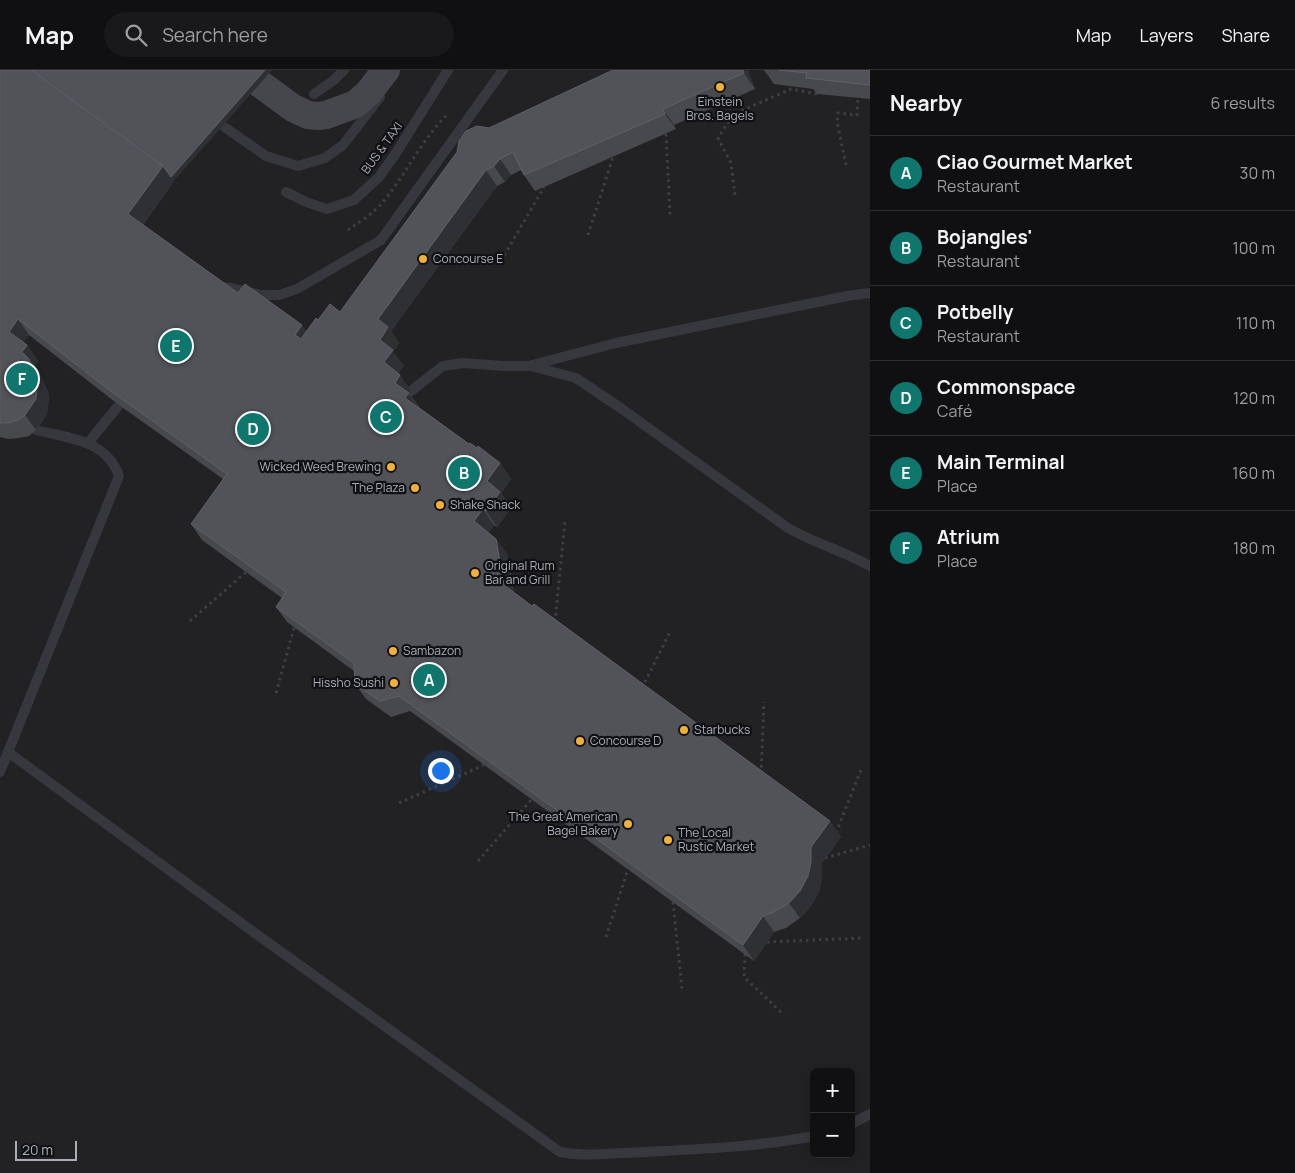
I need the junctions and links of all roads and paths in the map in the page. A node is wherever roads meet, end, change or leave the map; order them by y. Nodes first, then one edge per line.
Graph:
1 (241, 70) edge
2 (344, 70) edge
3 (448, 70) edge
4 (503, 70) edge
5 (386, 80) edge
6 (314, 94) dead end
7 (817, 94) edge
8 (858, 98) edge
9 (223, 126) edge
10 (666, 134) edge
11 (613, 157) edge
12 (846, 165) dead end
13 (544, 187) edge
14 (286, 192) dead end
15 (735, 194) dead end
16 (670, 215) dead end
17 (588, 235) dead end
18 (501, 261) dead end
19 (219, 287) edge
20 (870, 293) edge
21 (531, 366) junction
22 (411, 391) dead end
23 (119, 405) edge
24 (36, 430) dead end
25 (88, 443) junction
26 (565, 521) dead end
27 (870, 566) edge
28 (246, 572) edge
29 (190, 621) dead end
30 (554, 627) edge
31 (294, 628) edge
32 (671, 630) dead end
33 (640, 690) edge
34 (276, 692) dead end
35 (764, 702) dead end
36 (8, 752) junction
37 (484, 765) edge
38 (862, 767) dead end
39 (0, 772) edge
40 (761, 779) edge
41 (532, 800) edge
42 (399, 803) dead end
43 (836, 833) dead end
44 (870, 845) edge
45 (825, 858) dead end
46 (478, 861) dead end
47 (628, 870) edge
48 (673, 902) edge
49 (606, 937) dead end
50 (863, 938) dead end
51 (767, 942) dead end
52 (745, 954) edge
53 (682, 989) dead end
54 (784, 1015) dead end
55 (870, 1114) edge
56 (855, 1122) edge
57 (810, 1137) edge

1 - 5 main road
2 - 6 lane
3 - 14 lane, BUS & TAXI
4 - 19 lane
5 - 9 lane
7 - 15 path
8 - 12 path
10 - 16 path
11 - 17 path
13 - 18 path
20 - 21 lane
21 - 22 lane
21 - 27 lane
23 - 25 lane
24 - 25 lane
25 - 36 lane
26 - 30 path
28 - 29 path
31 - 34 path
32 - 33 path
35 - 40 path
36 - 39 lane
36 - 57 lane
37 - 42 path
38 - 43 path
41 - 46 path
44 - 45 path
47 - 49 path
48 - 53 path
50 - 51 path
52 - 54 path
55 - 56 lane

